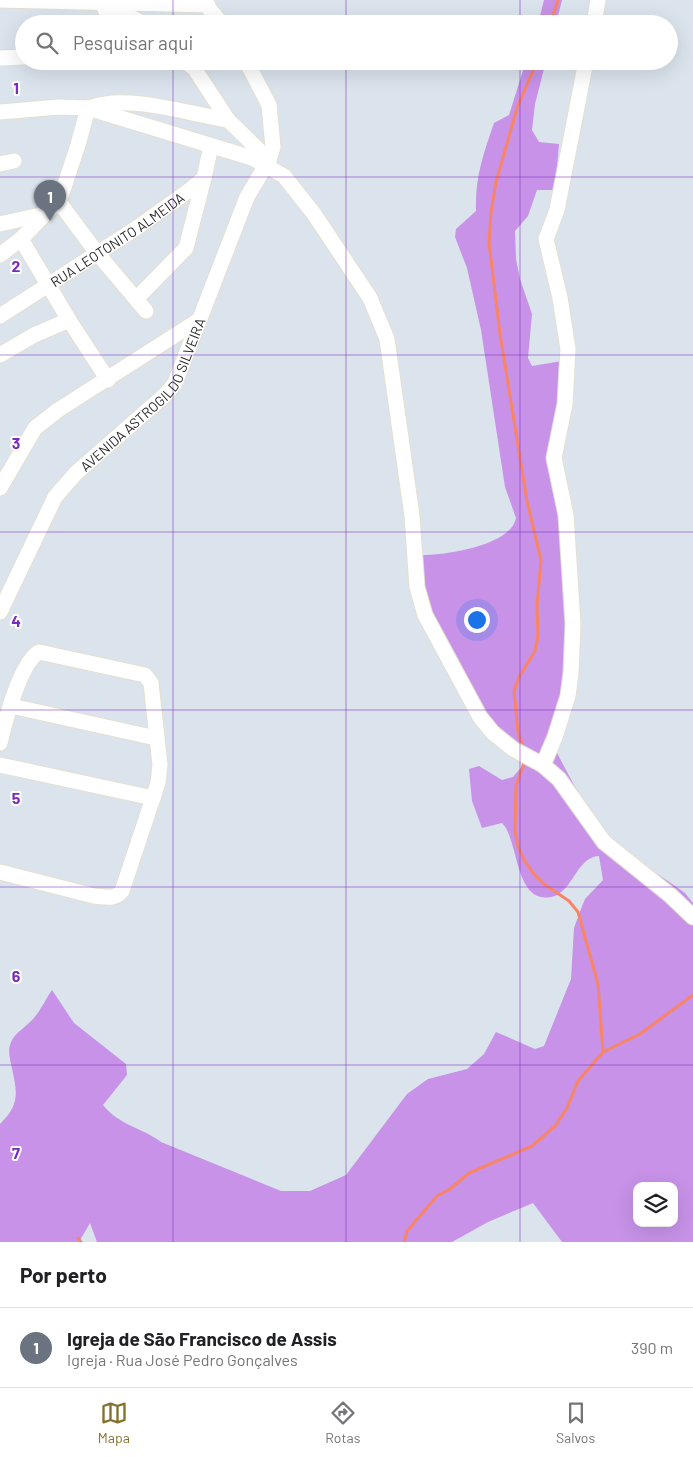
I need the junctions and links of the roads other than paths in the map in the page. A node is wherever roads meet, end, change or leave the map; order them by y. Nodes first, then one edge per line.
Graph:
1 (2, 0) edge
2 (598, 0) edge
3 (36, 1) edge
4 (205, 3) edge
5 (128, 15) edge
6 (215, 15) edge
7 (596, 15) edge
8 (15, 57) edge
9 (0, 58) edge
10 (195, 70) edge
11 (251, 70) edge
12 (584, 70) edge
13 (88, 108) junction
14 (0, 112) edge
15 (228, 120) junction
16 (211, 146) junction
17 (268, 162) junction
18 (204, 178) junction
19 (59, 202) junction
20 (45, 214) junction
21 (0, 224) edge
22 (21, 238) junction
23 (97, 253) junction
24 (0, 255) edge
25 (48, 286) junction
26 (136, 299) junction
27 (146, 310) dead end
28 (0, 316) edge
29 (68, 320) junction
30 (199, 320) junction
31 (0, 355) edge
32 (108, 380) junction
33 (0, 488) edge
34 (0, 612) edge
35 (10, 706) junction
36 (156, 738) junction
37 (0, 743) edge
38 (0, 765) edge
39 (543, 765) junction
40 (153, 798) junction
41 (0, 872) edge
42 (693, 917) edge

1 - 3 street
2 - 7 street
3 - 4 street
3 - 5 street
4 - 6 street
8 - 9 street
10 - 15 street
11 - 17 street
12 - 39 street
13 - 14 street
13 - 15 street
13 - 16 street
13 - 19 street
15 - 17 street
16 - 17 street
16 - 18 street
17 - 30 street, AVENIDA ASTROGILDO SILVEIRA
17 - 39 street
18 - 23 street, RUA LEOTONITO ALMEIDA
18 - 26 street
19 - 20 street
19 - 23 street
20 - 21 street
20 - 22 street
22 - 24 street
22 - 25 street
23 - 25 street, RUA LEOTONITO ALMEIDA
23 - 26 street
25 - 28 street, RUA LEOTONITO ALMEIDA
25 - 29 street
26 - 27 street
29 - 31 street
29 - 32 street
30 - 32 street
30 - 34 street, AVENIDA ASTROGILDO SILVEIRA
32 - 33 street
35 - 36 street
35 - 36 street
35 - 37 street
36 - 40 street
38 - 40 street
39 - 42 street
40 - 41 street

